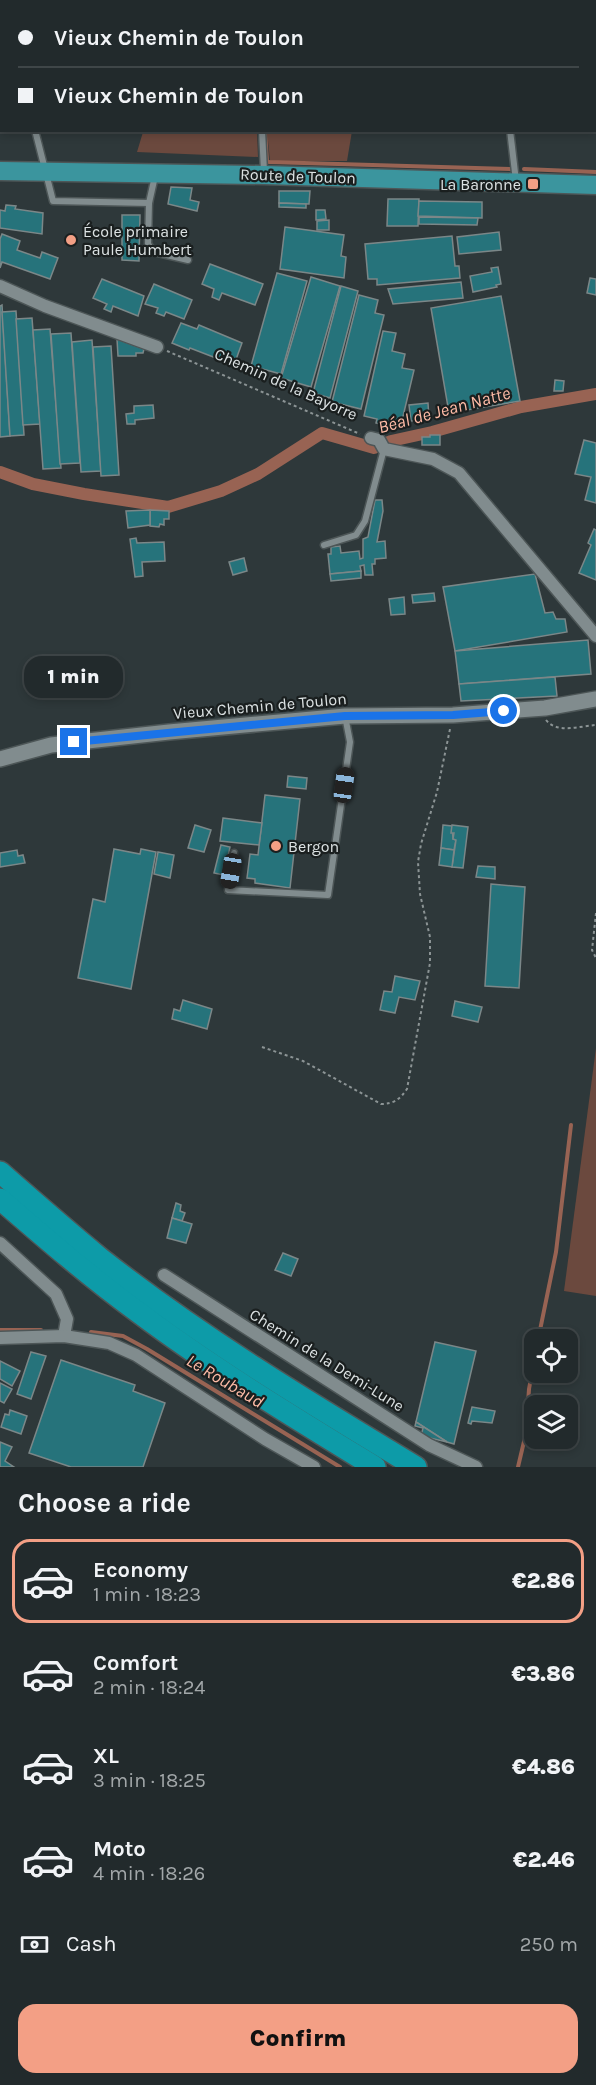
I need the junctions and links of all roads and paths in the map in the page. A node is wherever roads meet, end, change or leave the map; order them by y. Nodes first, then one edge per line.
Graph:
1 (36, 132) edge
2 (262, 132) edge
3 (510, 132) edge
4 (0, 171) edge
5 (46, 172) junction
6 (155, 173) junction
7 (264, 175) junction
8 (516, 183) junction
9 (596, 185) edge
10 (149, 203) junction
11 (188, 260) dead end
12 (0, 286) edge
13 (157, 346) joint
14 (379, 443) junction
15 (324, 545) dead end
16 (596, 636) edge
17 (596, 699) edge
18 (545, 708) junction
19 (453, 715) junction
20 (345, 716) junction
21 (596, 725) edge
22 (0, 759) edge
23 (234, 853) dead end
24 (596, 913) edge
25 (596, 958) edge
26 (262, 1047) dead end
27 (0, 1172) edge
28 (0, 1199) edge
29 (0, 1243) edge
30 (164, 1275) dead end
31 (64, 1336) junction
32 (0, 1338) edge
33 (314, 1467) edge
34 (375, 1467) edge
35 (416, 1467) edge
36 (476, 1467) edge

1 - 5 lane
2 - 7 lane
3 - 8 lane
4 - 5 main road, Route de Toulon
5 - 6 main road, Route de Toulon
5 - 10 lane
6 - 7 main road, Route de Toulon
6 - 10 lane
7 - 8 main road, Route de Toulon
8 - 9 main road, Route de Toulon
10 - 11 lane
12 - 13 street
13 - 14 path, Chemin de la Bayorre
14 - 15 lane
14 - 16 street
17 - 18 street, Vieux Chemin de Toulon
18 - 19 street, Vieux Chemin de Toulon
18 - 21 path
19 - 20 street, Vieux Chemin de Toulon
19 - 26 path
20 - 22 street, Vieux Chemin de Toulon
20 - 23 lane
24 - 25 path
27 - 35 highway
28 - 34 highway
29 - 31 street
30 - 36 street, Chemin de la Demi-Lune
31 - 32 street
31 - 33 street

